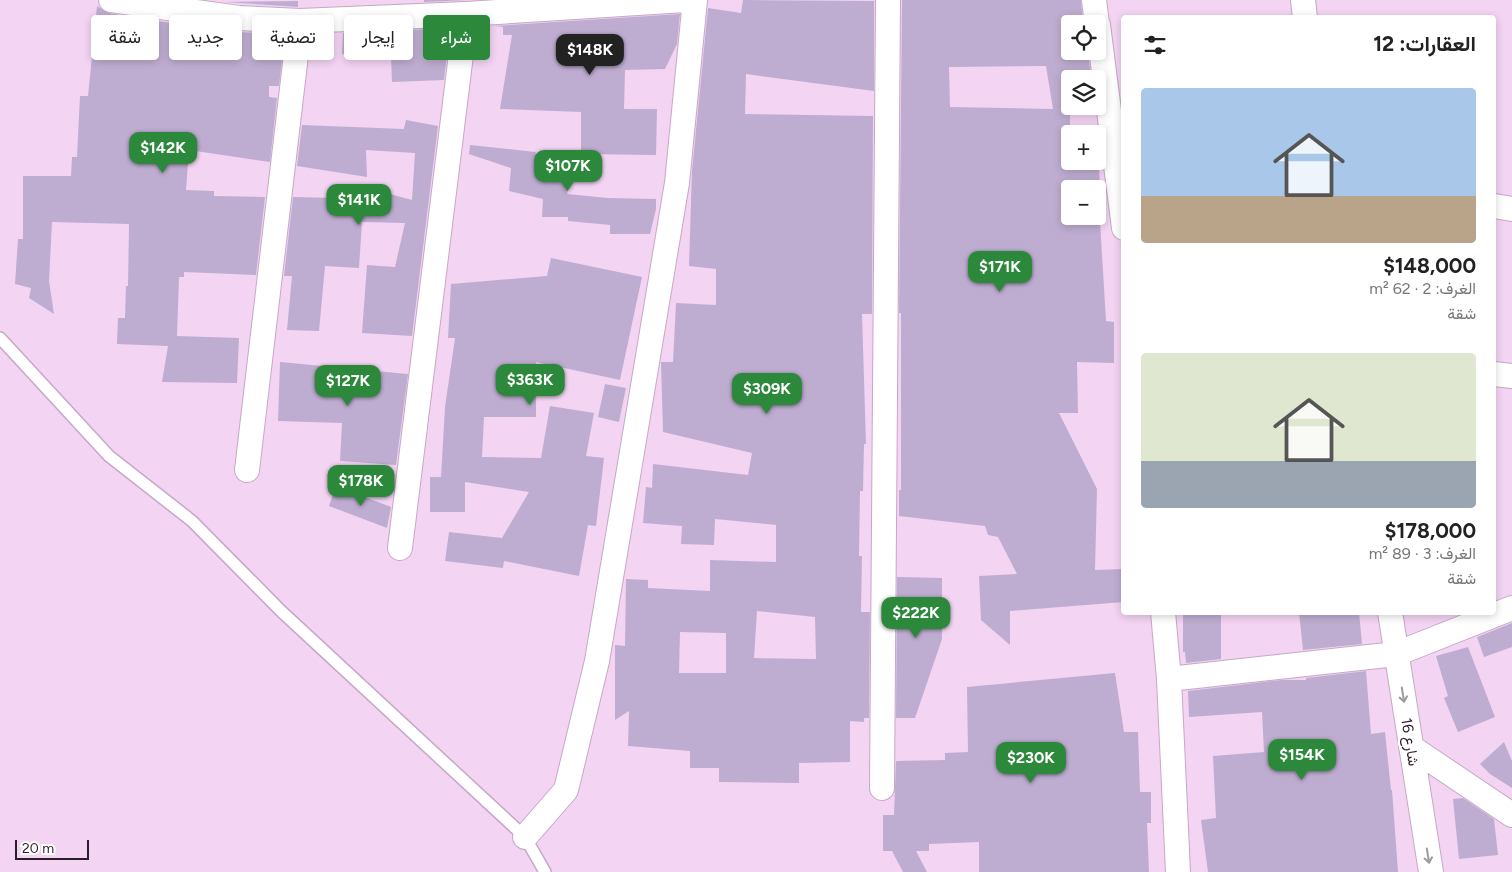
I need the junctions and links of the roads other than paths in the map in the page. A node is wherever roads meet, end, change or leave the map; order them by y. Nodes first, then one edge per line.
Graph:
1 (110, 0) edge
2 (685, 0) edge
3 (694, 0) edge
4 (888, 0) edge
5 (1094, 0) edge
6 (1303, 0) edge
7 (238, 9) edge
8 (466, 14) junction
9 (269, 15) edge
10 (1096, 15) edge
11 (1305, 15) edge
12 (334, 20) edge
13 (295, 60) edge
14 (1102, 60) edge
15 (1121, 205) edge
16 (1496, 206) edge
17 (1512, 209) edge
18 (0, 338) edge
19 (1496, 374) edge
20 (1512, 376) edge
21 (246, 470) dead end
22 (400, 548) dead end
23 (1512, 608) edge
24 (1496, 614) edge
25 (1163, 615) edge
26 (1390, 615) edge
27 (1494, 615) edge
28 (1396, 654) junction
29 (1169, 679) junction
30 (1411, 747) junction
31 (882, 788) dead end
32 (1512, 815) edge
33 (524, 837) junction
34 (546, 872) edge
35 (1178, 872) edge
36 (1431, 872) edge

1 - 7 street
2 - 8 street
3 - 33 street
4 - 31 street
5 - 10 street
6 - 11 street
7 - 9 street
8 - 12 street
8 - 22 street
13 - 21 street
14 - 15 street
16 - 17 street
18 - 33 lane
19 - 20 street
23 - 24 street
25 - 29 street
26 - 28 street, شارع 16
27 - 28 street
28 - 29 street
28 -> 30 street, شارع 16
29 - 35 street
30 - 32 street
30 -> 36 street, شارع 16
33 - 34 lane

